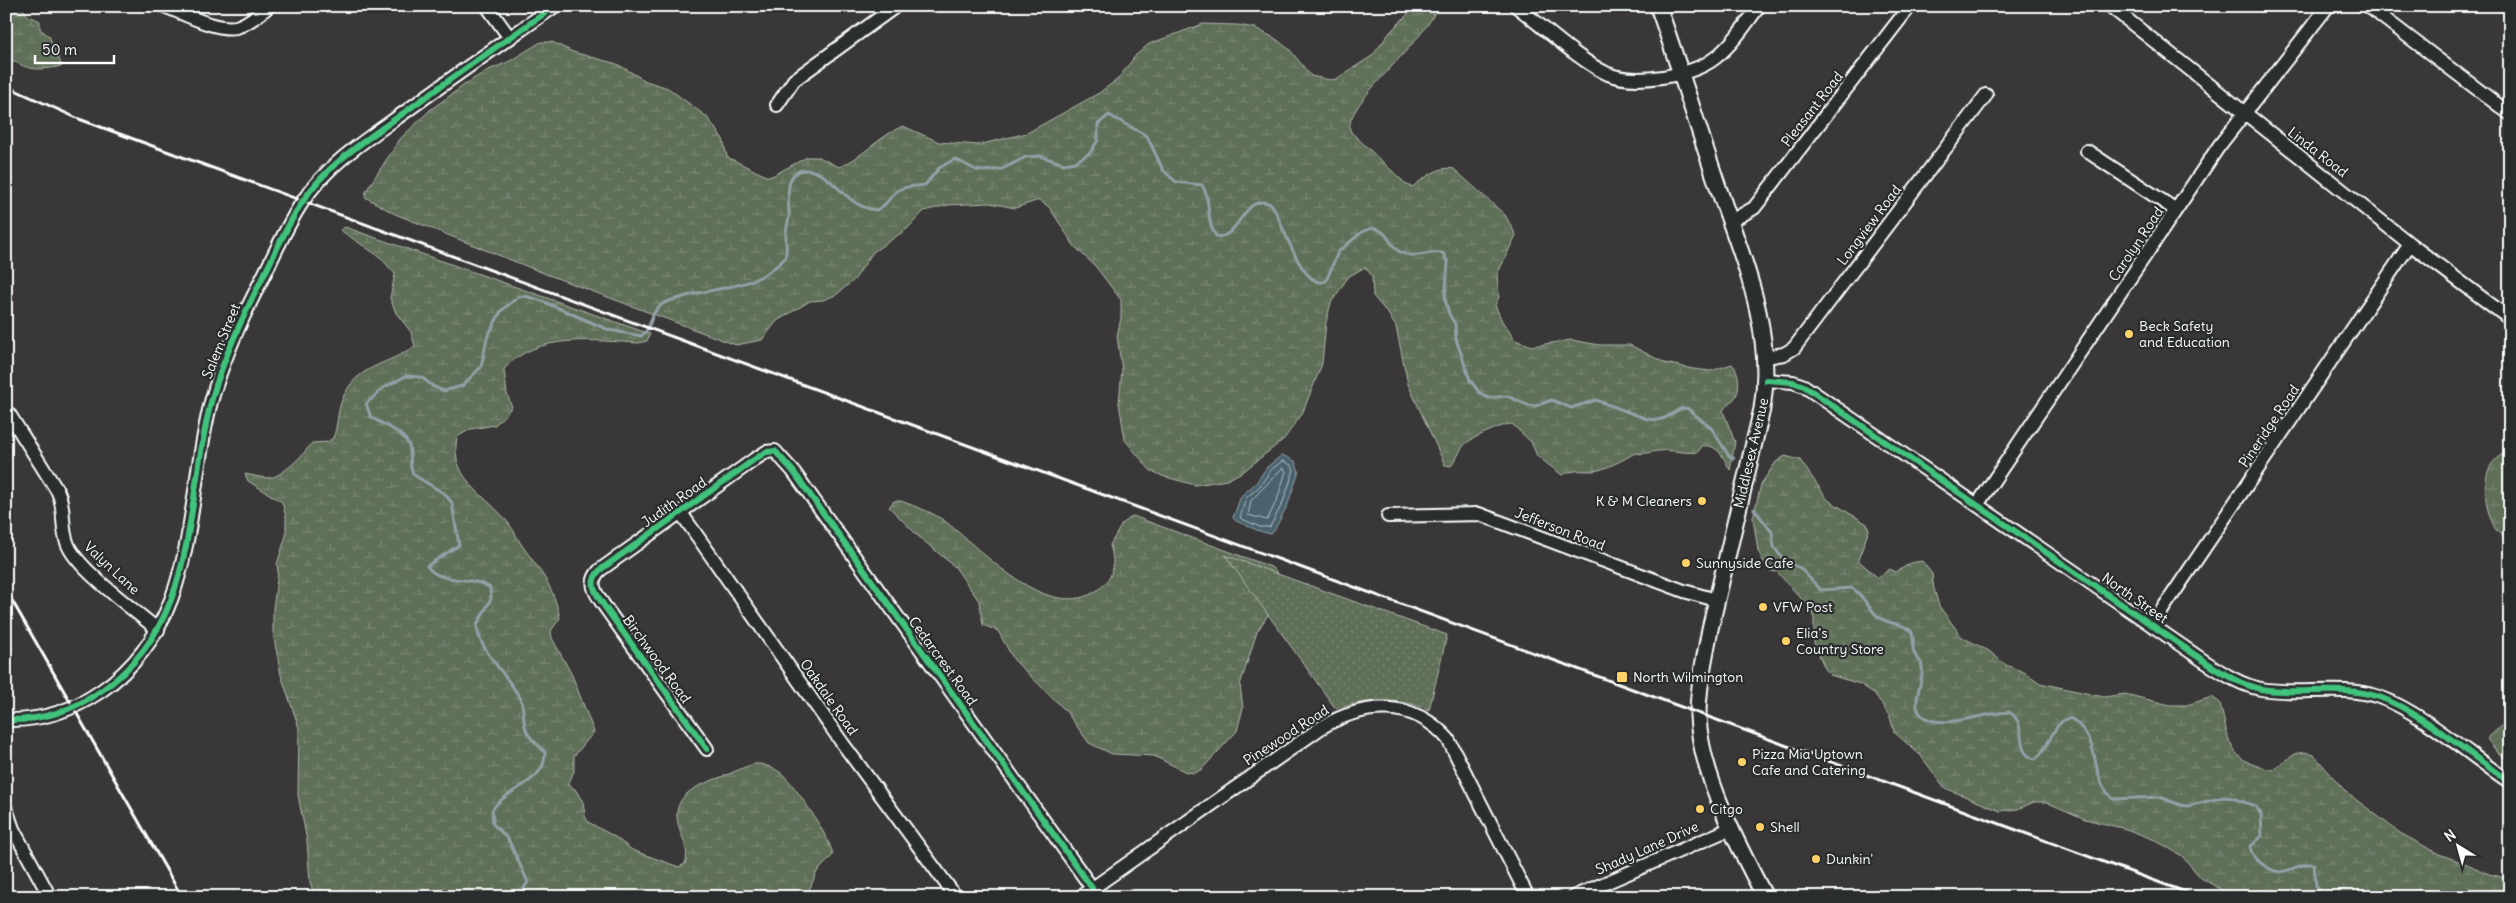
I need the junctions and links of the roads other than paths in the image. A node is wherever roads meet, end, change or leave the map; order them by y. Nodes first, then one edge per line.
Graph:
1 (164, 6) edge
2 (269, 6) edge
3 (487, 6) edge
4 (555, 6) edge
5 (896, 6) edge
6 (1516, 6) edge
7 (1658, 6) edge
8 (1759, 6) edge
9 (1910, 6) edge
10 (2110, 6) edge
11 (2328, 6) edge
12 (2368, 6) edge
13 (510, 38) junction
14 (1681, 73) junction
15 (1986, 95) dead end
16 (776, 105) dead end
17 (2244, 113) junction
18 (2510, 114) edge
19 (2087, 151) dead end
20 (2176, 210) junction
21 (1730, 220) junction
22 (2410, 244) junction
23 (2510, 319) edge
24 (1766, 358) junction
25 (1766, 380) junction
26 (9, 414) dead end
27 (774, 451) joint
28 (1977, 505) junction
29 (681, 514) junction
30 (1388, 516) dead end
31 (593, 581) joint
32 (1716, 600) junction
33 (2152, 624) junction
34 (158, 630) junction
35 (6, 720) edge
36 (706, 749) dead end
37 (2510, 782) edge
38 (6, 808) edge
39 (1732, 828) junction
40 (1092, 888) junction
41 (50, 897) edge
42 (956, 897) edge
43 (1080, 897) edge
44 (1528, 897) edge
45 (1573, 897) edge
46 (1765, 897) edge

1 - 2 street
3 - 13 street
4 - 13 street, Salem Street
5 - 16 street
6 - 14 street
7 - 14 main road, Middlesex Avenue
8 - 14 street
9 - 21 street, Pleasant Road
10 - 17 street, Linda Road
11 - 17 street, Carolyn Road
12 - 18 street
13 - 34 street, Salem Street
14 - 21 main road, Middlesex Avenue
15 - 24 street, Longview Road
17 - 20 street, Carolyn Road
17 - 22 street, Linda Road
19 - 20 street
20 - 28 street, Carolyn Road
21 - 24 main road, Middlesex Avenue
22 - 23 street, Linda Road
22 - 33 street, Pineridge Road
24 - 25 main road, Middlesex Avenue
25 - 28 street, North Street
25 - 32 main road, Middlesex Avenue
26 - 34 street, Valyn Lane
27 - 29 street, Judith Road
27 - 40 street, Cedarcrest Road
28 - 33 street, North Street
29 - 31 street, Judith Road
29 - 42 street, Oakdale Road
30 - 32 street, Jefferson Road
31 - 36 street, Birchwood Road
32 - 39 main road, Middlesex Avenue
33 - 37 street, North Street
34 - 35 street, Salem Street
38 - 41 street
39 - 45 street, Shady Lane Drive
39 - 46 main road, Middlesex Avenue
40 - 43 street, Pinewood Road
40 - 44 street, Pinewood Road

